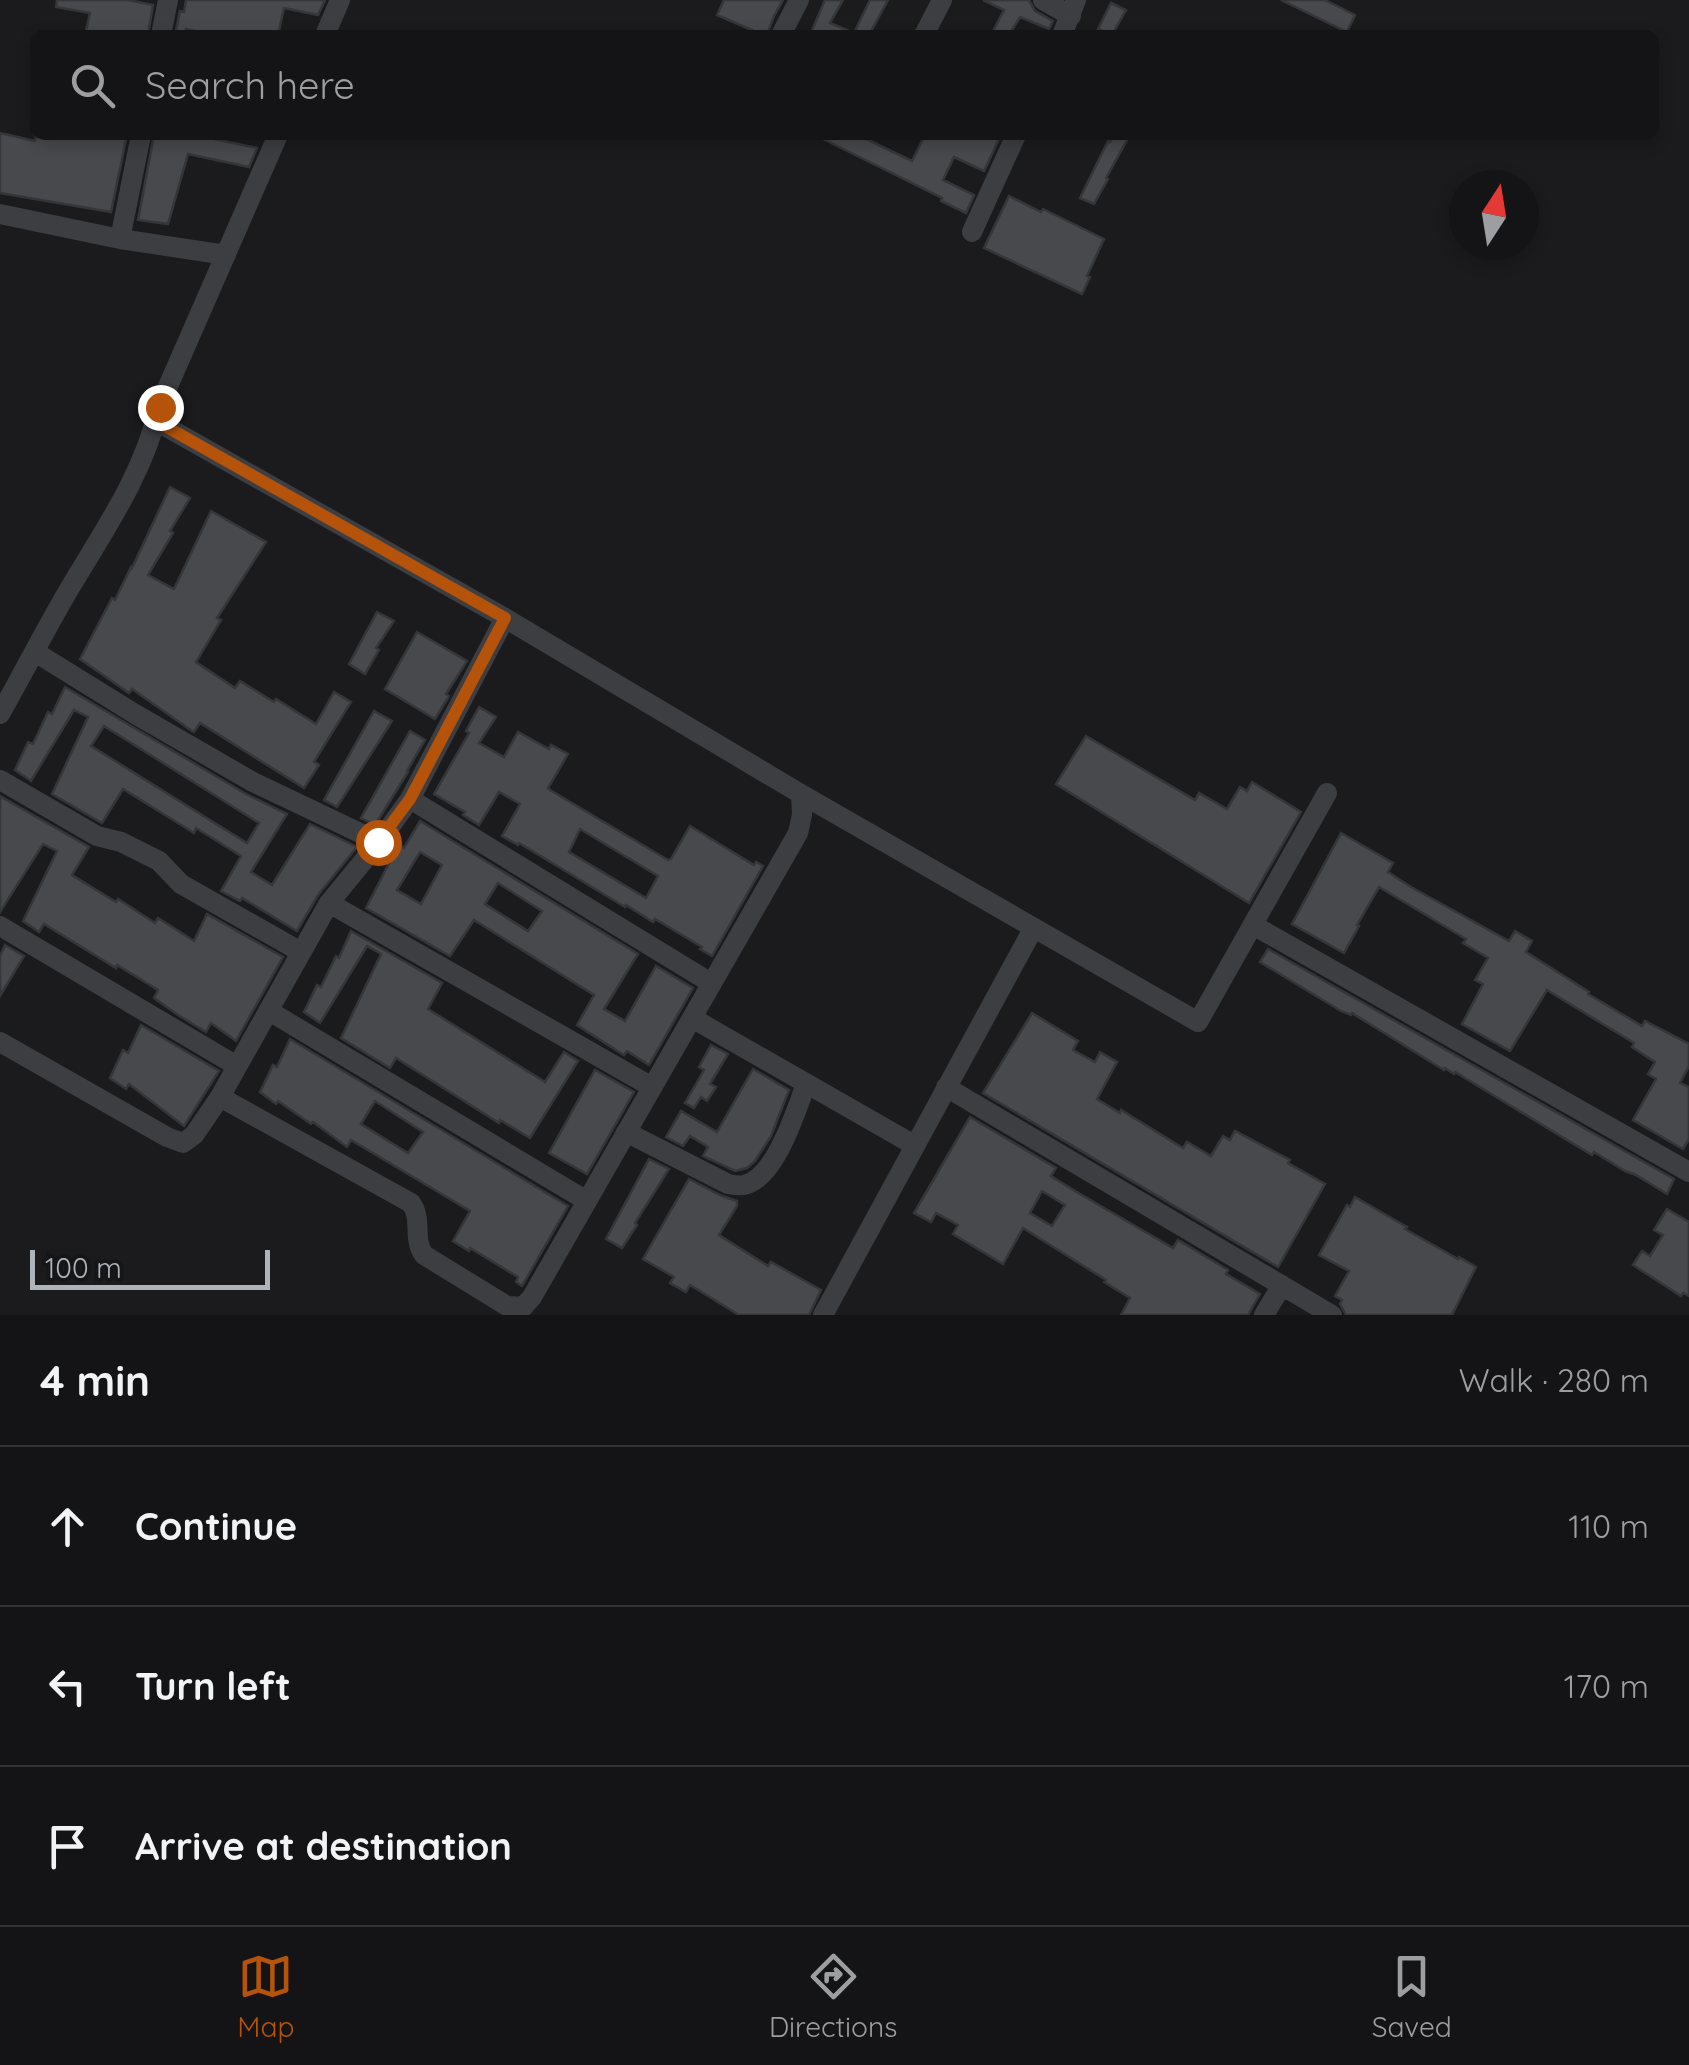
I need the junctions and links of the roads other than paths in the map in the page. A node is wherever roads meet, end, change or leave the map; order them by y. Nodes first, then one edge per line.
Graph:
1 (168, 0) edge
2 (340, 0) edge
3 (800, 0) edge
4 (942, 0) edge
5 (1043, 0) edge
6 (1070, 17) edge
7 (163, 30) edge
8 (327, 30) edge
9 (784, 30) edge
10 (927, 30) edge
11 (140, 140) edge
12 (276, 140) edge
13 (1014, 140) edge
14 (0, 214) edge
15 (972, 232) dead end
16 (120, 239) junction
17 (226, 255) junction
18 (156, 421) junction
19 (505, 618) junction
20 (36, 652) junction
21 (0, 714) edge
22 (0, 780) edge
23 (1327, 793) dead end
24 (801, 794) junction
25 (410, 799) junction
26 (378, 842) junction
27 (329, 903) junction
28 (1253, 925) junction
29 (0, 926) edge
30 (1033, 929) junction
31 (300, 952) junction
32 (712, 984) junction
33 (268, 1011) junction
34 (692, 1018) junction
35 (0, 1042) edge
36 (236, 1066) junction
37 (806, 1084) junction
38 (652, 1087) junction
39 (946, 1087) junction
40 (220, 1097) junction
41 (626, 1132) junction
42 (914, 1145) junction
43 (1689, 1172) edge
44 (587, 1201) junction
45 (1282, 1286) junction
46 (823, 1315) edge
47 (1264, 1315) edge
48 (1332, 1315) edge

1 - 7 street
2 - 8 street
3 - 9 street
4 - 10 street
5 - 6 street
11 - 16 street
12 - 17 street
13 - 15 street
14 - 16 street
16 - 17 street
17 - 18 street
18 - 19 street
18 - 20 street
19 - 24 street
19 - 25 street
20 - 21 street
20 - 26 street
22 - 31 street
23 - 28 street
24 - 30 street
24 - 32 street
25 - 26 street
25 - 32 street
26 - 27 street
27 - 31 street
27 - 38 street
28 - 30 street
28 - 43 street
29 - 36 street
30 - 39 street
31 - 33 street
32 - 34 street
33 - 36 street
33 - 44 street
34 - 37 street
34 - 38 street
35 - 40 street
36 - 40 street
37 - 41 street
37 - 42 street
38 - 41 street
39 - 42 street
39 - 45 street
40 - 44 street
41 - 44 street
42 - 46 street
45 - 47 street
45 - 48 street

